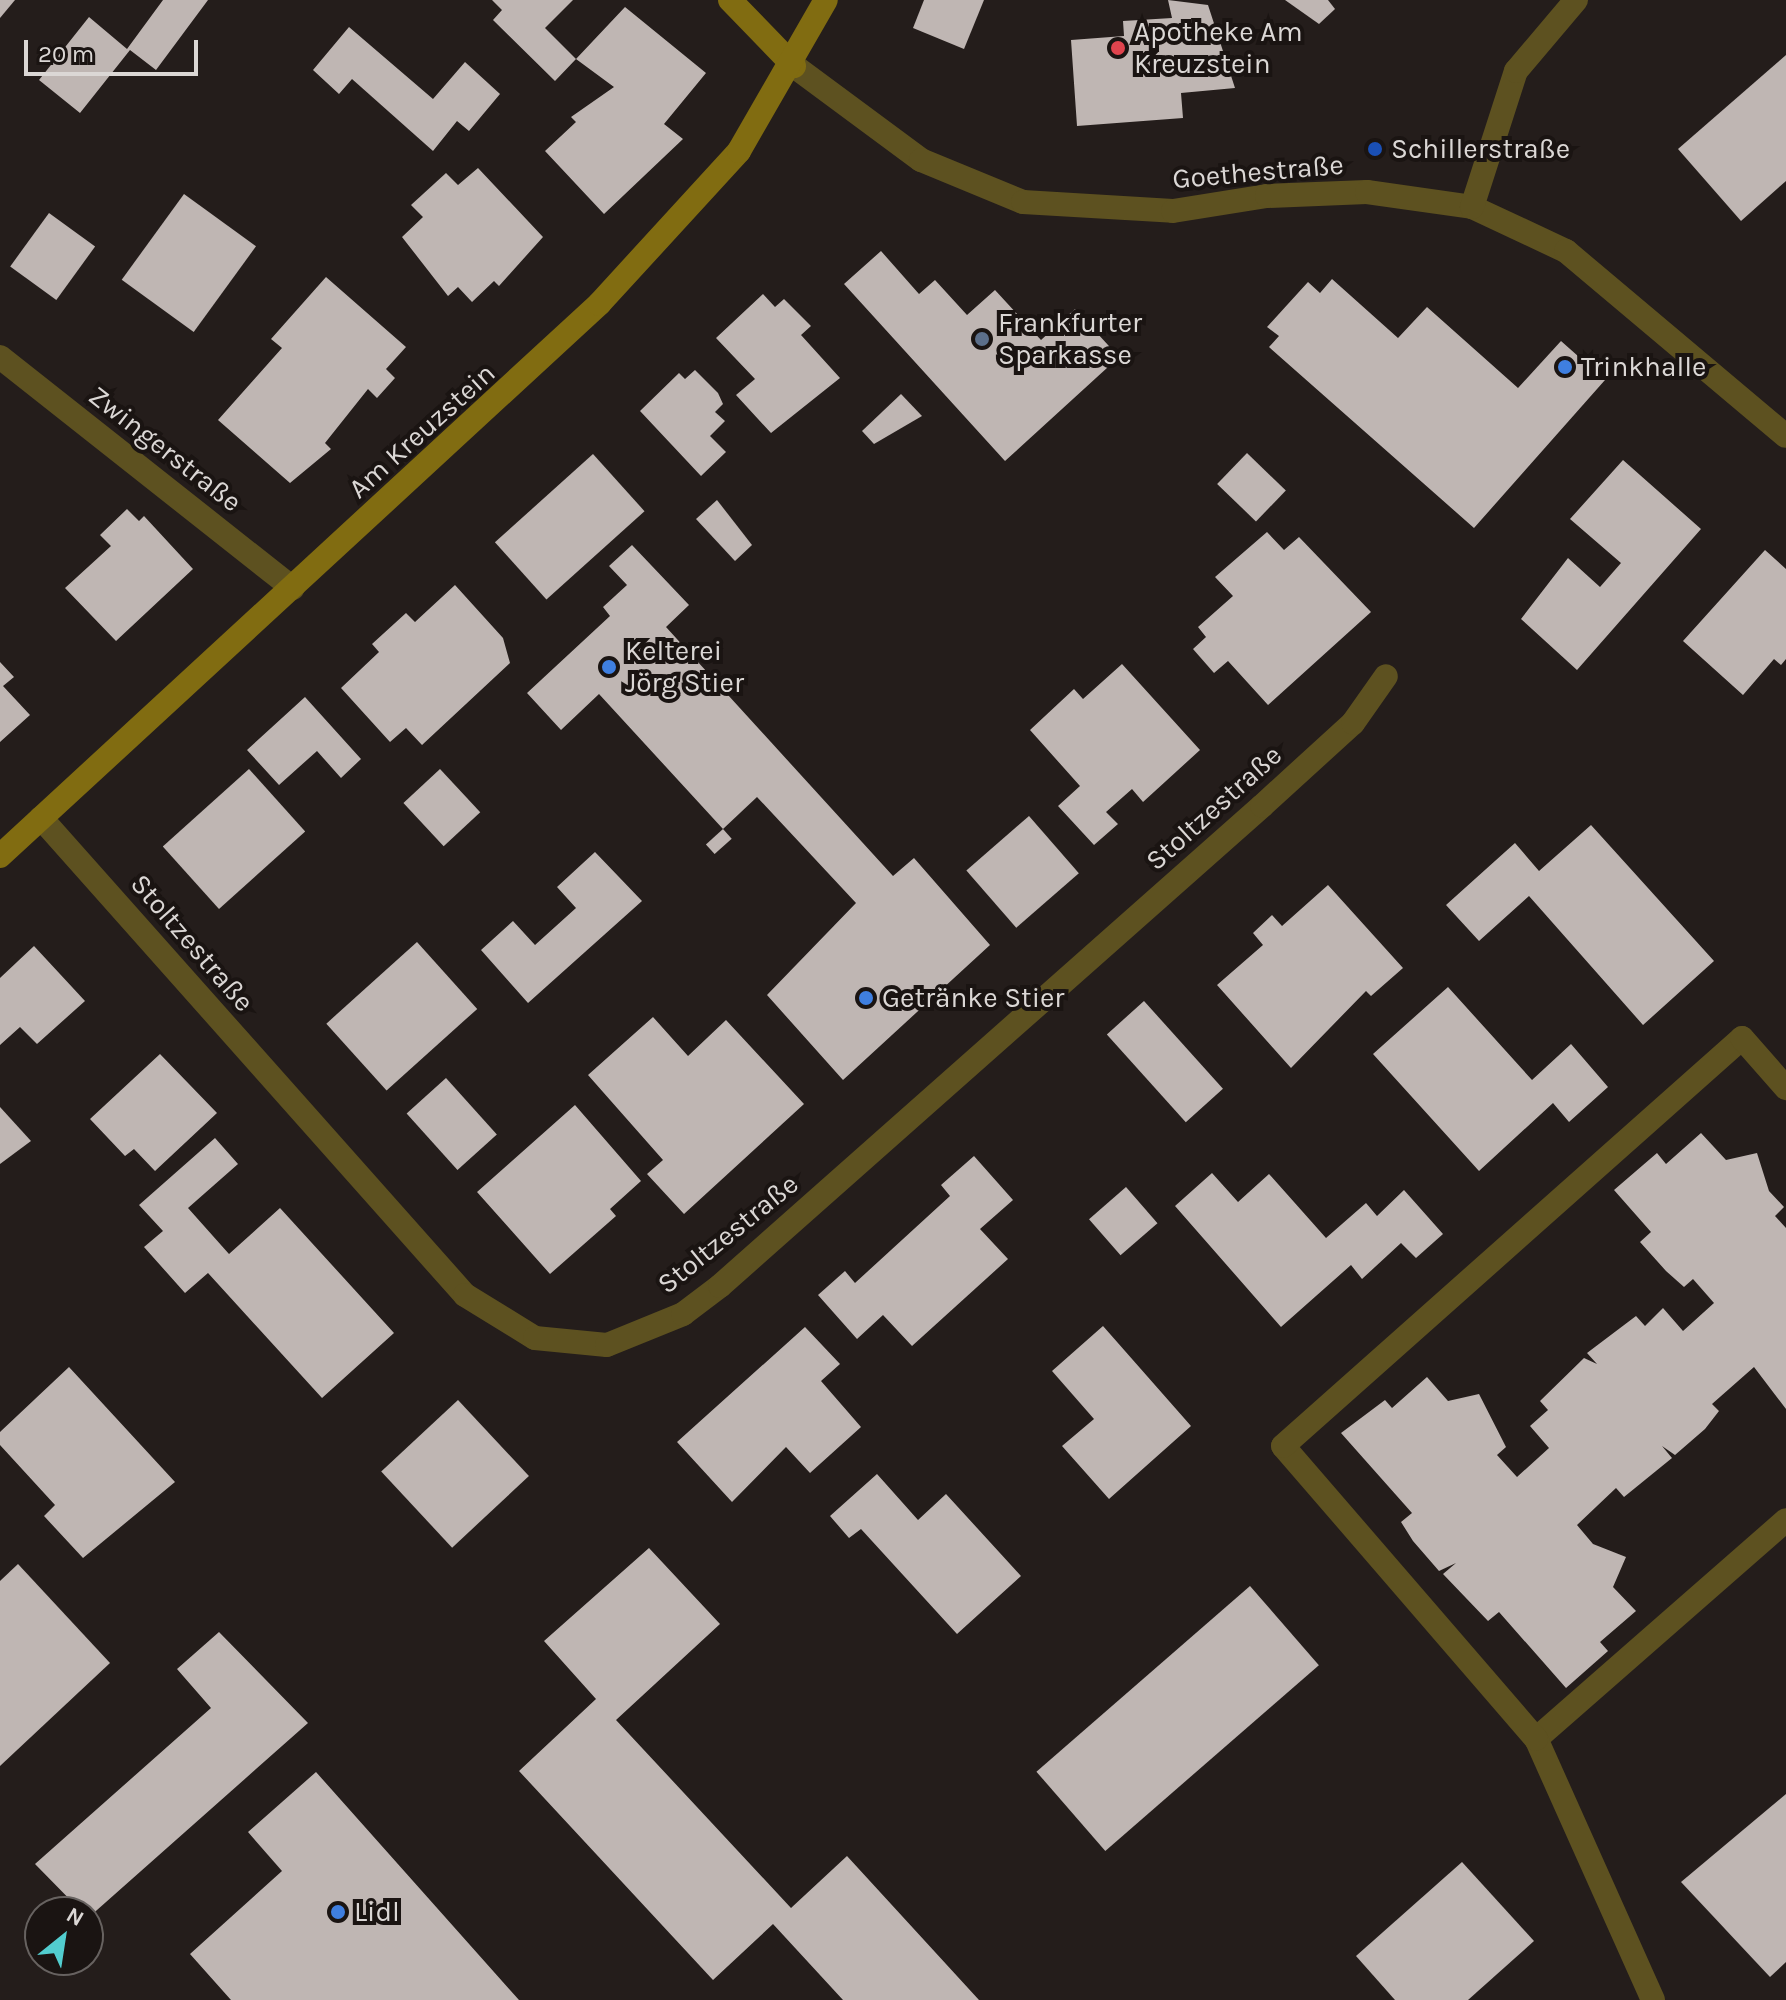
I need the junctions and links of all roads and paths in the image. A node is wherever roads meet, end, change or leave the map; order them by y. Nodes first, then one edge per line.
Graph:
1 (730, 0) edge
2 (826, 0) edge
3 (1576, 0) edge
4 (794, 66) junction
5 (1472, 207) junction
6 (0, 357) edge
7 (1786, 436) edge
8 (293, 588) junction
9 (1386, 676) dead end
10 (41, 818) junction
11 (0, 856) edge
12 (1786, 1088) edge
13 (1786, 1520) edge
14 (1536, 1739) junction
15 (1653, 2000) edge

1 - 4 street
2 - 4 street, Am Kreuzstein
3 - 5 street
4 - 5 street, Goethestraße
4 - 8 street, Am Kreuzstein
5 - 7 street, Goethestraße
6 - 8 street, Zwingerstraße
8 - 10 street, Am Kreuzstein
9 - 10 street, Stoltzestraße
10 - 11 street, Am Kreuzstein
12 - 14 street
13 - 14 street
14 - 15 street

